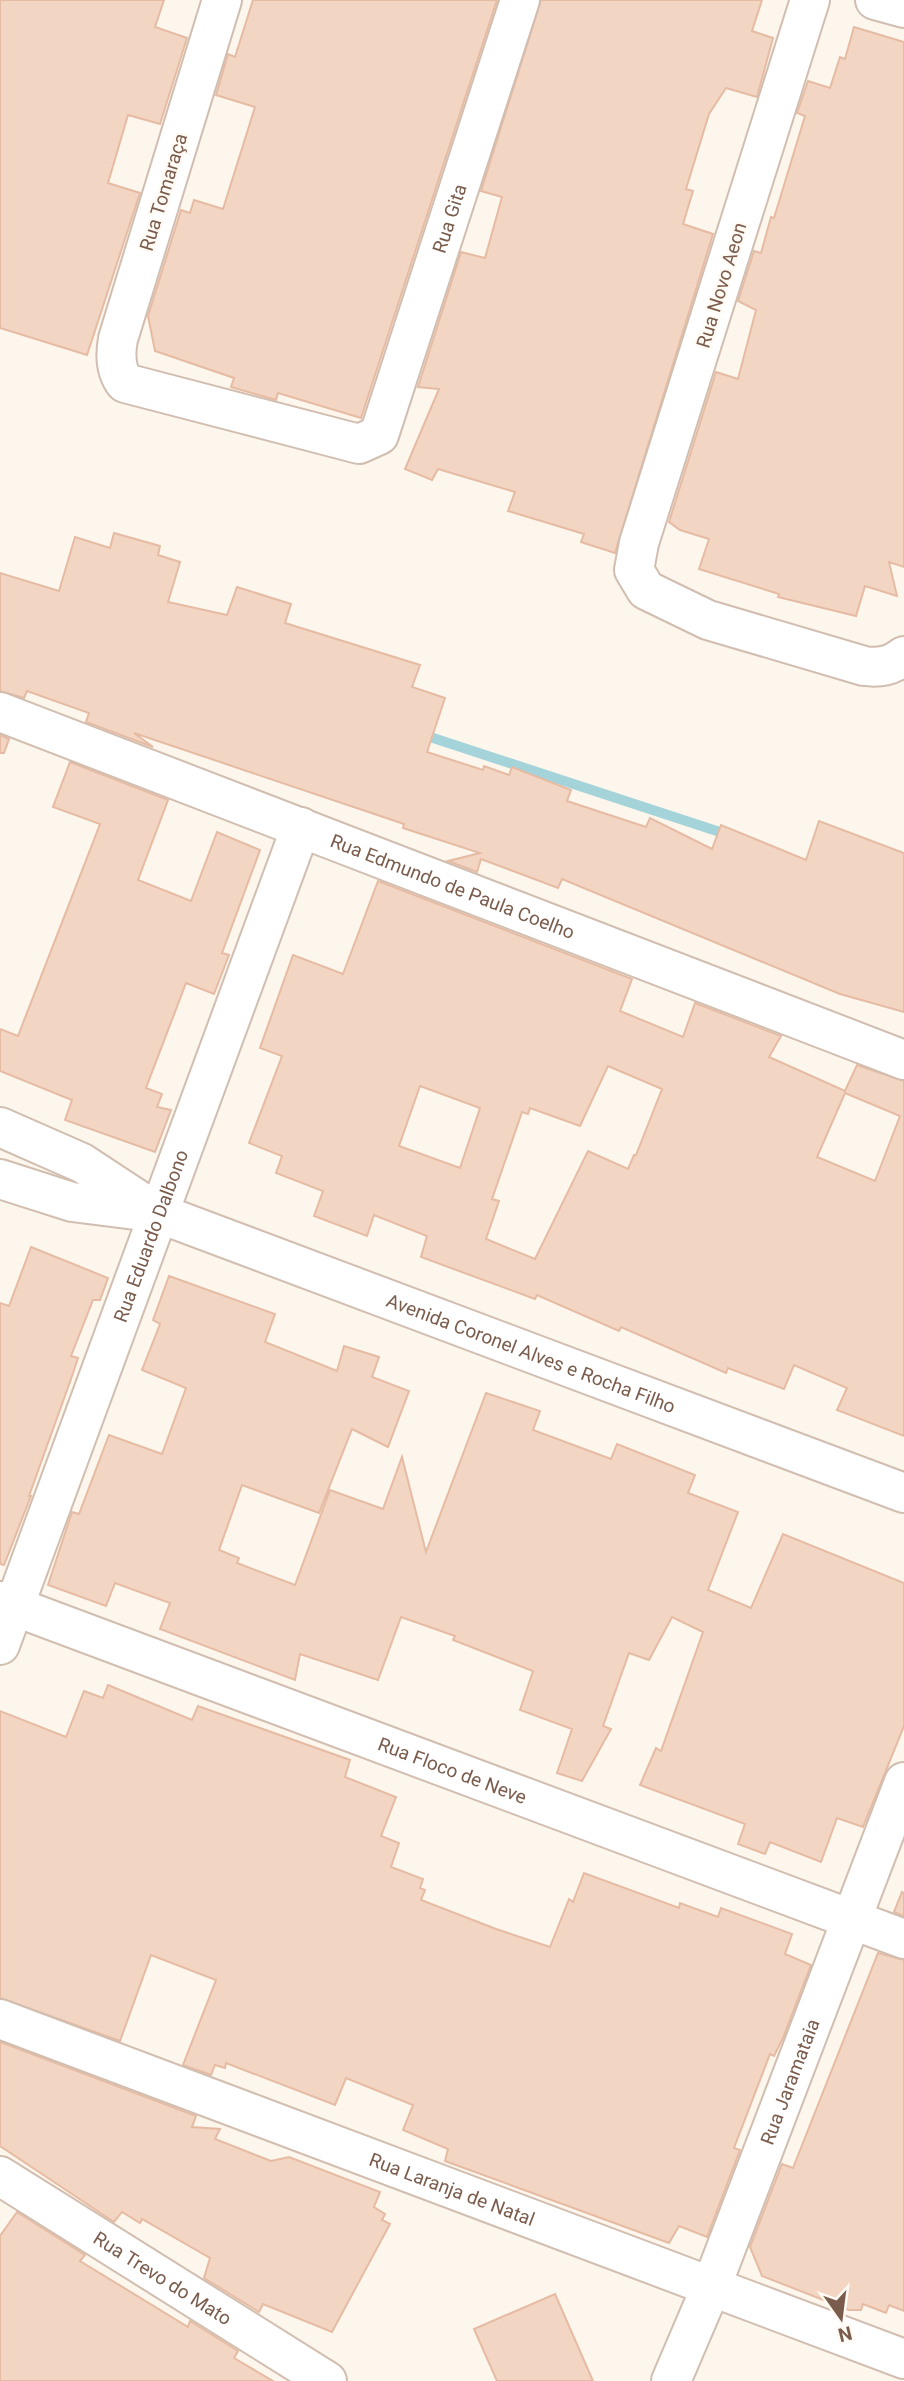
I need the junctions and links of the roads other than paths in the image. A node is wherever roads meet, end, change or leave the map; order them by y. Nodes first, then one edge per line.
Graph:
1 (222, 0) edge
2 (520, 0) edge
3 (810, 0) edge
4 (875, 0) edge
5 (904, 8) edge
6 (379, 435) joint
7 (904, 656) edge
8 (0, 712) edge
9 (301, 827) junction
10 (904, 1060) edge
11 (0, 1127) edge
12 (0, 1179) edge
13 (158, 1213) junction
14 (904, 1493) edge
15 (8, 1604) edge
16 (0, 1645) edge
17 (904, 1782) edge
18 (852, 1919) junction
19 (904, 1939) edge
20 (0, 2019) edge
21 (0, 2176) edge
22 (712, 2285) junction
23 (904, 2359) edge
24 (327, 2381) edge
25 (671, 2381) edge

1 - 6 street, Rua Tomaraça
2 - 6 street, Rua Gita
3 - 7 street, Rua Novo Aeon
4 - 5 street
8 - 9 street, Rua Edmundo de Paula Coelho
9 - 10 street, Rua Edmundo de Paula Coelho
9 - 13 street, Rua Eduardo Dalbono
11 - 13 street, Avenida Coronel Alves e Rocha Filho
12 - 13 street, Avenida Coronel Alves e Rocha Filho
13 - 14 street, Avenida Coronel Alves e Rocha Filho
13 - 15 street, Rua Eduardo Dalbono
15 - 16 street, Rua Eduardo Dalbono
15 - 18 street, Rua Floco de Neve
17 - 18 street, Rua Jaramataia
18 - 19 street, Rua Floco de Neve
18 - 22 street, Rua Jaramataia
20 - 22 street, Rua Laranja de Natal
21 - 24 street, Rua Trevo do Mato
22 - 23 street, Rua Laranja de Natal
22 - 25 street, Rua Jaramataia

